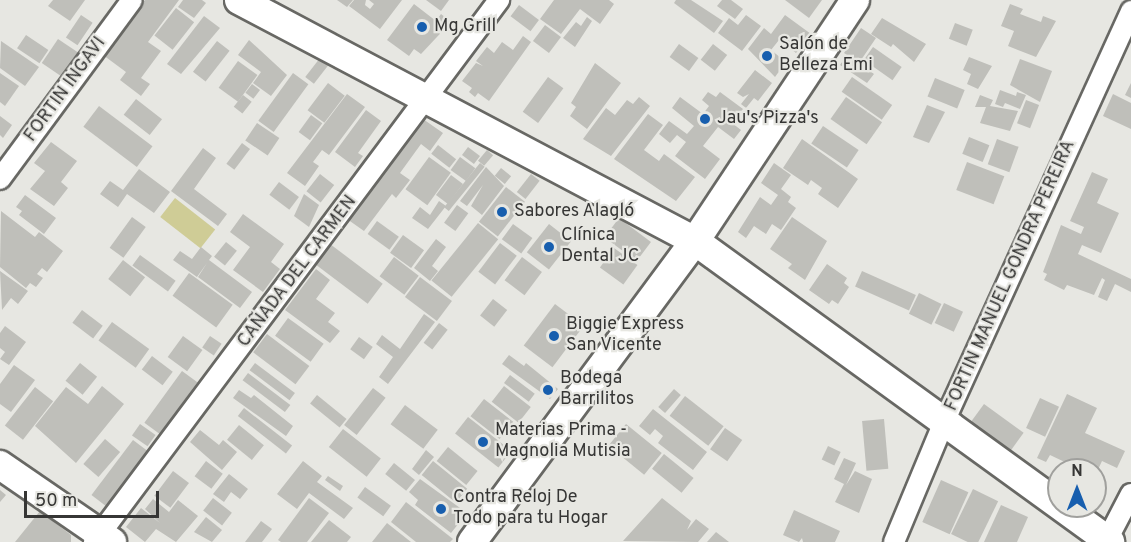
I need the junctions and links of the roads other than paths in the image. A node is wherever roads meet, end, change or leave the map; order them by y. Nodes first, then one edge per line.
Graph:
1 (132, 0) edge
2 (239, 0) edge
3 (499, 0) edge
4 (855, 0) edge
5 (1131, 11) edge
6 (429, 98) junction
7 (0, 179) edge
8 (695, 240) junction
9 (943, 424) junction
10 (0, 465) edge
11 (1131, 494) edge
12 (102, 539) edge
13 (472, 542) edge
14 (894, 542) edge
15 (1108, 542) edge

1 - 7 street, FORTIN INGAVI
2 - 6 street
3 - 6 street, CAÑADA DEL CARMEN
4 - 8 street
5 - 9 street, FORTIN MANUEL GONDRA PEREIRA
6 - 8 street
6 - 12 street, CAÑADA DEL CARMEN
8 - 9 street
8 - 13 street
9 - 14 street, FORTIN MANUEL GONDRA PEREIRA
9 - 15 street
10 - 12 street
11 - 15 street

